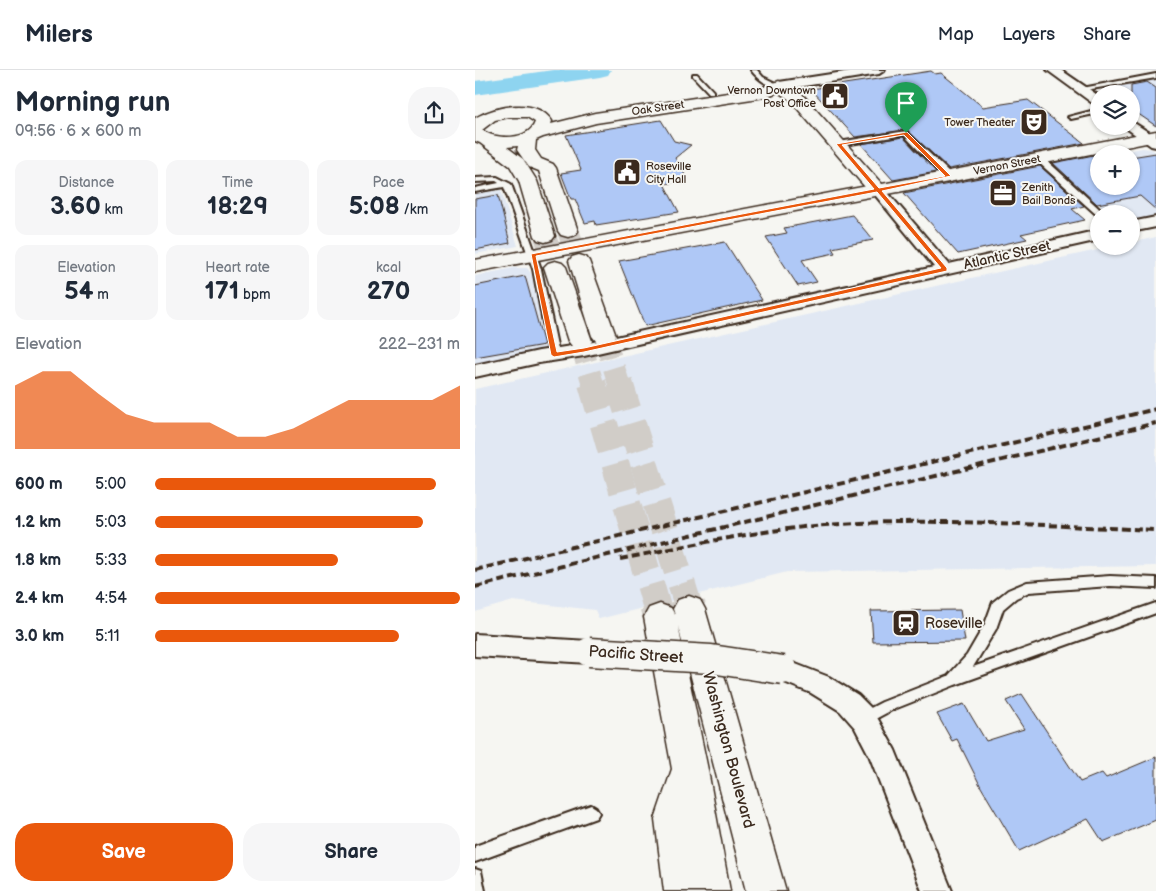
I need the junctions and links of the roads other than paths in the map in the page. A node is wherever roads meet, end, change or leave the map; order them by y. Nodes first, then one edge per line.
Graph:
1 (753, 70) edge
2 (879, 70) edge
3 (1053, 70) edge
4 (851, 72) edge
5 (695, 75) dead end
6 (1156, 76) edge
7 (779, 86) junction
8 (1080, 89) junction
9 (711, 92) junction
10 (1090, 96) edge
11 (1090, 113) edge
12 (1071, 117) dead end
13 (536, 128) junction
14 (555, 128) junction
15 (1140, 131) edge
16 (480, 135) edge
17 (1153, 139) edge
18 (839, 144) junction
19 (1040, 159) junction
20 (547, 168) junction
21 (949, 176) junction
22 (475, 180) edge
23 (507, 184) junction
24 (475, 190) edge
25 (878, 190) junction
26 (1091, 205) edge
27 (1156, 222) edge
28 (1140, 225) edge
29 (568, 231) tunnel mouth
30 (545, 236) tunnel mouth
31 (1090, 236) edge
32 (533, 255) junction
33 (579, 261) tunnel mouth
34 (475, 266) edge
35 (555, 267) tunnel mouth
36 (945, 269) junction
37 (605, 336) tunnel mouth
38 (580, 341) tunnel mouth
39 (554, 355) junction
40 (475, 371) edge
41 (1156, 583) edge
42 (1156, 608) edge
43 (475, 645) edge
44 (951, 681) junction
45 (864, 719) junction
46 (690, 770) junction
47 (591, 813) dead end
48 (475, 854) edge
49 (475, 877) edge
50 (477, 891) edge
51 (684, 891) edge
52 (710, 891) edge
53 (766, 891) edge
54 (937, 891) edge

1 - 7 lane
2 - 4 street, Oak Street
3 - 8 street
4 - 7 street, Oak Street
5 - 9 lane
6 - 8 lane
7 - 9 main road, Oak Street
7 - 14 main road, Oak Street
7 - 18 main road
8 - 10 street
9 - 13 main road, Oak Street
11 - 12 lane
13 - 14 main road, Oak Street
13 - 16 main road
13 - 16 main road
13 - 20 main road
14 - 20 main road
15 - 17 street
16 - 30 main road
17 - 19 main road, Vernon Street
18 - 21 lane
18 - 25 main road
19 - 21 main road, Vernon Street
19 - 26 lane
20 - 29 main road
21 - 25 main road, Vernon Street
22 - 23 lane
23 - 24 lane
23 - 32 lane
25 - 32 main road, Vernon Street
25 - 36 street
27 - 28 street
31 - 36 street, Atlantic Street
32 - 34 main road, Vernon Street
32 - 39 lane
33 - 37 main road
35 - 38 main road
36 - 39 street, Atlantic Street
39 - 40 street, Atlantic Street
41 - 44 lane
42 - 44 lane
43 - 45 street, Pacific Street, bridge
44 - 45 lane
45 - 54 street, Pacific Street
46 - 51 main road
46 - 52 main road, Washington Boulevard
46 - 53 main road, Washington Boulevard
47 - 48 lane
49 - 50 lane

